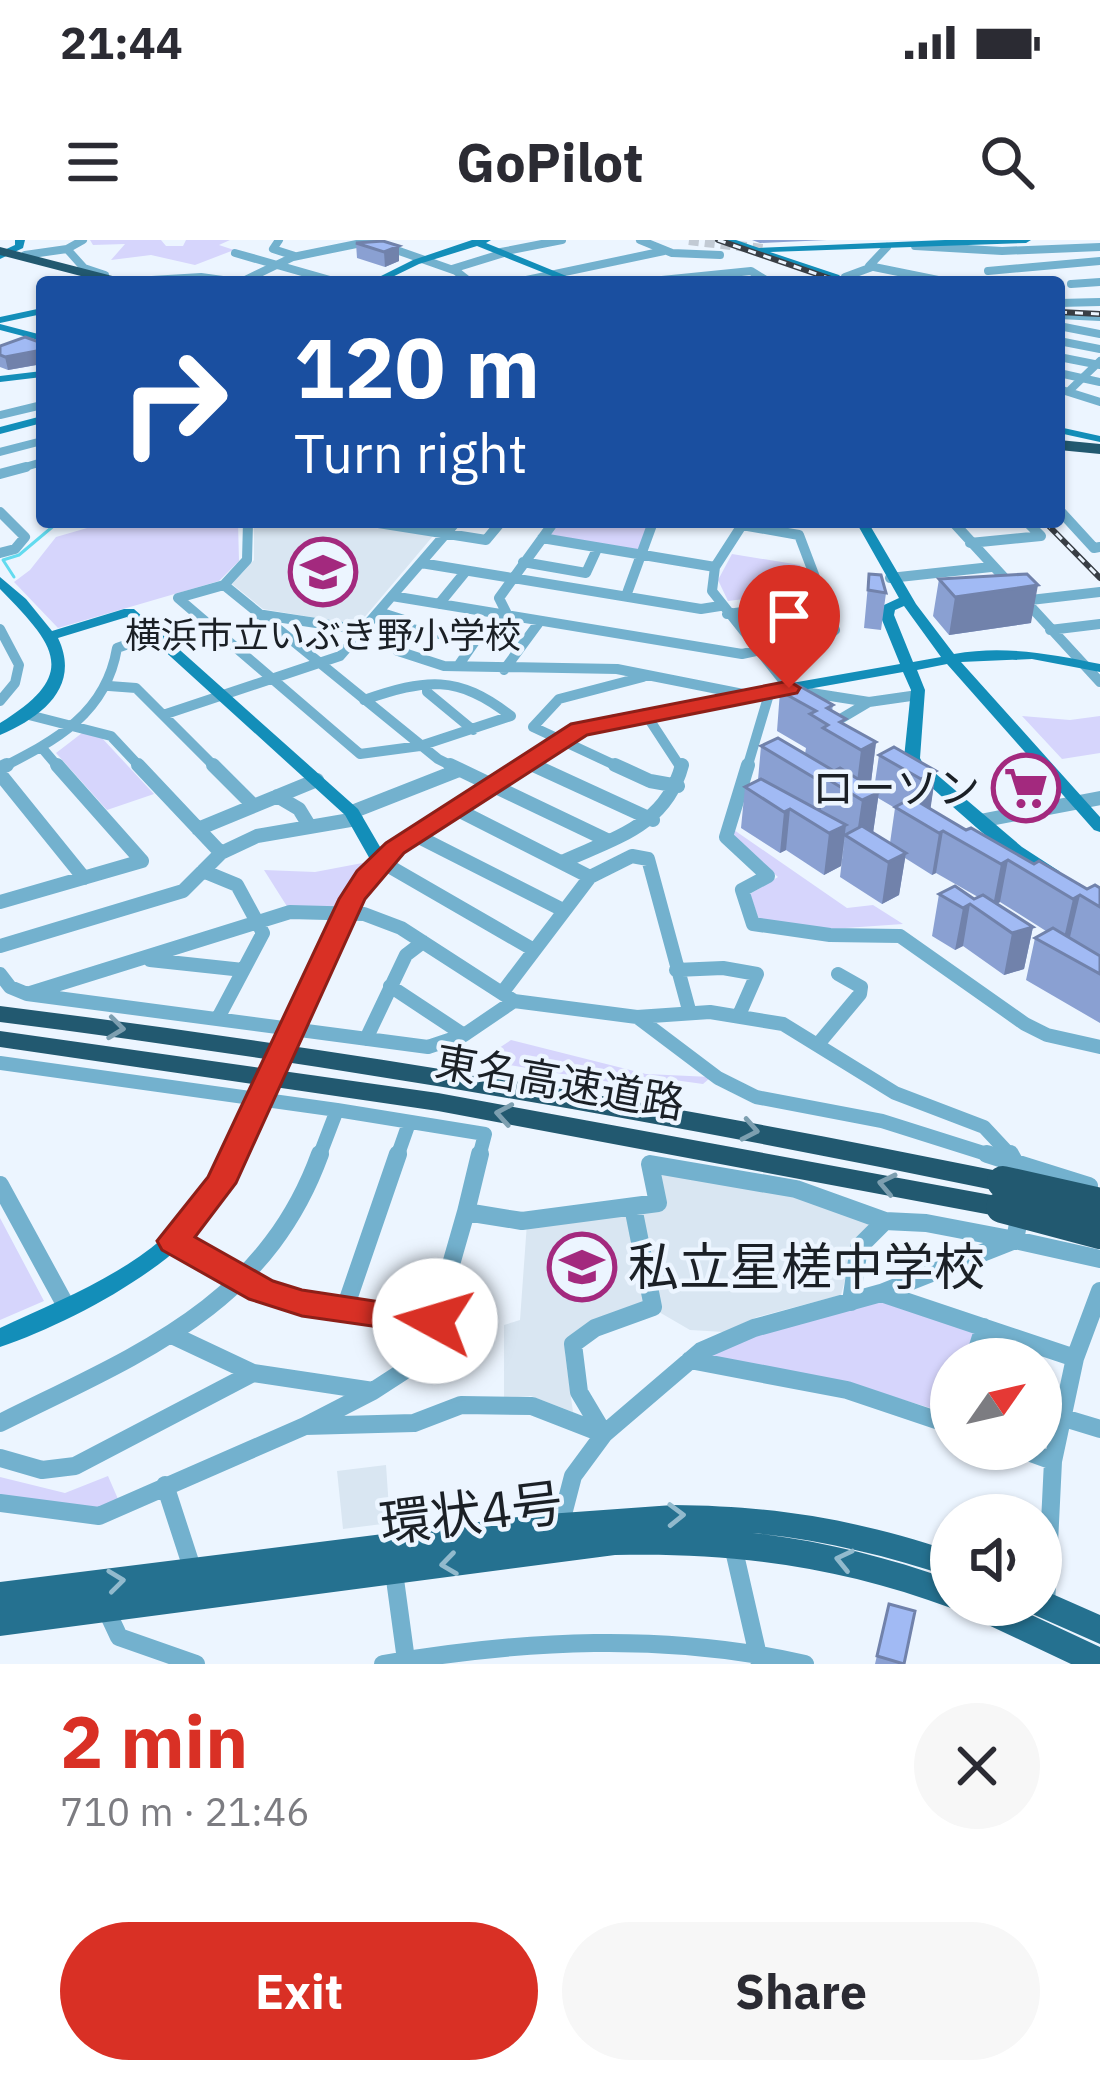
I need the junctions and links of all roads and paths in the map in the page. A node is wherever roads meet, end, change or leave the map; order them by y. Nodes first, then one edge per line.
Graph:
1 (83, 240) edge
2 (279, 240) edge
3 (562, 240) edge
4 (640, 240) edge
5 (727, 240) edge
6 (938, 240) edge
7 (950, 240) edge
8 (1026, 240) edge
9 (368, 241) edge
10 (477, 241) edge
11 (965, 242) edge
12 (915, 246) junction
13 (887, 247) junction
14 (1100, 247) edge
15 (67, 249) junction
16 (763, 250) dead end
17 (817, 250) junction
18 (1018, 250) junction
19 (8, 251) edge
20 (664, 251) junction
21 (1001, 251) junction
22 (502, 252) junction
23 (235, 253) dead end
24 (720, 255) dead end
25 (295, 256) junction
26 (424, 259) junction
27 (784, 261) junction
28 (1100, 261) edge
29 (280, 262) junction
30 (1079, 264) junction
31 (872, 267) junction
32 (1051, 267) junction
33 (452, 270) junction
34 (988, 271) junction
35 (556, 274) junction
36 (86, 276) edge
37 (100, 276) edge
38 (106, 276) edge
39 (251, 276) edge
40 (320, 276) edge
41 (387, 276) edge
42 (461, 276) edge
43 (546, 276) edge
44 (561, 276) edge
45 (728, 276) edge
46 (759, 276) edge
47 (824, 276) edge
48 (842, 276) edge
49 (918, 276) edge
50 (986, 276) edge
51 (1100, 278) edge
52 (1071, 284) dead end
53 (1100, 302) edge
54 (1065, 303) edge
55 (36, 313) edge
56 (1065, 315) edge
57 (1100, 317) edge
58 (0, 323) edge
59 (1065, 327) edge
60 (1100, 334) edge
61 (36, 336) edge
62 (1065, 342) edge
63 (1100, 349) edge
64 (1065, 358) edge
65 (1099, 364) edge
66 (1065, 374) edge
67 (36, 375) edge
68 (1083, 378) junction
69 (0, 379) edge
70 (1100, 382) edge
71 (1065, 389) edge
72 (1065, 390) edge
73 (1100, 402) edge
74 (36, 406) edge
75 (0, 415) edge
76 (36, 421) edge
77 (0, 431) edge
78 (1065, 432) edge
79 (1065, 442) edge
80 (36, 443) edge
81 (1100, 444) edge
82 (0, 452) edge
83 (36, 464) edge
84 (0, 474) edge
85 (0, 512) edge
86 (1065, 516) edge
87 (248, 528) edge
88 (409, 528) edge
89 (451, 528) edge
90 (496, 528) edge
91 (550, 528) edge
92 (651, 528) edge
93 (740, 528) edge
94 (763, 528) edge
95 (865, 528) edge
96 (957, 528) edge
97 (1033, 528) edge
98 (446, 534) junction
99 (542, 538) junction
100 (970, 543) junction
101 (597, 549) junction
102 (1098, 549) edge
103 (0, 553) edge
104 (639, 556) junction
105 (421, 562) junction
106 (523, 562) junction
107 (715, 567) junction
108 (991, 567) junction
109 (466, 571) junction
110 (586, 573) junction
111 (510, 578) junction
112 (890, 578) junction
113 (0, 581) edge
114 (224, 585) junction
115 (581, 589) junction
116 (1100, 592) edge
117 (392, 596) junction
118 (626, 596) junction
119 (17, 598) junction
120 (906, 599) junction
121 (1022, 601) junction
122 (0, 603) edge
123 (439, 604) junction
124 (766, 609) dead end
125 (723, 610) junction
126 (379, 612) junction
127 (256, 614) junction
128 (508, 616) junction
129 (540, 621) junction
130 (1100, 624) edge
131 (405, 628) junction
132 (0, 629) edge
133 (362, 630) junction
134 (1050, 630) junction
135 (53, 635) junction
136 (154, 635) junction
137 (760, 651) junction
138 (950, 658) junction
139 (320, 663) junction
140 (458, 666) junction
141 (908, 667) junction
142 (1092, 667) edge
143 (504, 670) junction
144 (645, 676) junction
145 (272, 678) junction
146 (1100, 682) edge
147 (427, 685) junction
148 (109, 686) junction
149 (780, 690) junction
150 (748, 695) junction
151 (918, 695) junction
152 (221, 696) junction
153 (364, 700) junction
154 (0, 701) edge
155 (869, 702) junction
156 (645, 713) junction
157 (26, 714) junction
158 (163, 715) junction
159 (842, 718) edge
160 (76, 726) junction
161 (0, 730) edge
162 (473, 730) junction
163 (561, 739) junction
164 (420, 746) junction
165 (42, 748) junction
166 (527, 762) junction
167 (458, 770) junction
168 (0, 771) edge
169 (314, 774) junction
170 (493, 785) junction
171 (678, 786) junction
172 (277, 796) junction
173 (1100, 798) edge
174 (1077, 802) junction
175 (254, 805) junction
176 (456, 809) junction
177 (354, 815) junction
178 (652, 820) junction
179 (980, 821) junction
180 (310, 826) junction
181 (1100, 827) edge
182 (198, 829) junction
183 (415, 835) junction
184 (607, 840) junction
185 (221, 853) junction
186 (380, 861) junction
187 (562, 862) junction
188 (203, 871) junction
189 (590, 877) junction
190 (84, 878) junction
191 (1065, 883) edge
192 (0, 902) edge
193 (563, 910) junction
194 (346, 912) junction
195 (260, 922) junction
196 (424, 942) junction
197 (0, 946) edge
198 (535, 950) junction
199 (139, 959) junction
200 (243, 970) junction
201 (676, 970) junction
202 (0, 974) edge
203 (838, 974) dead end
204 (390, 986) junction
205 (27, 994) junction
206 (508, 997) junction
207 (688, 1010) junction
208 (0, 1014) edge
209 (739, 1015) junction
210 (637, 1017) junction
211 (218, 1018) junction
212 (464, 1035) junction
213 (0, 1039) edge
214 (366, 1040) junction
215 (819, 1043) junction
216 (1100, 1047) edge
217 (0, 1063) edge
218 (337, 1110) junction
219 (409, 1123) junction
220 (1012, 1180) junction
221 (0, 1185) edge
222 (1100, 1188) edge
223 (1100, 1204) edge
224 (633, 1207) junction
225 (466, 1212) junction
226 (885, 1221) junction
227 (1100, 1233) edge
228 (1015, 1240) junction
229 (174, 1241) junction
230 (1100, 1259) edge
231 (244, 1280) junction
232 (1100, 1292) edge
233 (881, 1293) junction
234 (851, 1302) junction
235 (66, 1306) junction
236 (344, 1311) junction
237 (435, 1321) junction
238 (984, 1328) junction
239 (172, 1335) junction
240 (0, 1338) edge
241 (981, 1338) edge
242 (1075, 1358) junction
243 (690, 1360) junction
244 (253, 1373) junction
245 (373, 1391) junction
246 (930, 1418) edge
247 (1064, 1418) junction
248 (0, 1423) edge
249 (1062, 1425) edge
250 (305, 1426) junction
251 (1100, 1429) edge
252 (604, 1433) junction
253 (0, 1458) edge
254 (165, 1485) junction
255 (0, 1503) edge
256 (729, 1529) junction
257 (562, 1537) junction
258 (930, 1558) edge
259 (194, 1571) junction
260 (394, 1571) junction
261 (930, 1587) edge
262 (0, 1596) edge
263 (105, 1607) junction
264 (1062, 1613) edge
265 (0, 1622) edge
266 (1015, 1626) edge
267 (1100, 1630) edge
268 (1063, 1653) edge
269 (759, 1657) edge
270 (406, 1660) junction
271 (1100, 1662) edge
272 (196, 1664) edge
273 (383, 1664) edge
274 (806, 1664) edge

1 - 15 street
2 - 25 street
3 - 22 street
4 - 20 street
5 - 27 street
6 - 7 street
8 - 11 street
9 - 25 street
9 - 26 street
10 - 22 street
10 - 26 street
11 - 12 street
12 - 13 street
12 - 21 street
13 - 17 street
13 - 31 street
14 - 18 street
15 - 19 street
15 - 38 street
16 - 17 street
17 - 27 street
18 - 21 street
18 - 32 street
19 - 36 highway
19 - 37 highway
20 - 24 street
20 - 35 street
21 - 34 street
22 - 33 street
22 - 35 street
23 - 29 street
25 - 29 street
26 - 33 street
26 - 41 street
27 - 47 street
28 - 30 street
29 - 39 street
29 - 40 street
30 - 32 street
30 - 51 street
31 - 48 street
31 - 49 street
32 - 34 street
33 - 42 street
34 - 50 street
35 - 43 street
35 - 44 street
45 - 46 street
51 - 52 street
53 - 54 street
55 - 58 street
56 - 57 street
58 - 61 street
59 - 60 street
62 - 63 street
64 - 65 street
65 - 68 street
66 - 68 street
67 - 69 street
68 - 70 street
68 - 71 street
72 - 73 street
74 - 75 street
76 - 77 street
78 - 81 street
79 - 81 highway
80 - 82 street
83 - 84 street
85 - 103 street
86 - 102 street
87 - 114 street
88 - 98 street
89 - 98 street
90 - 98 street
91 - 99 street
92 - 104 street
93 - 107 street
94 - 137 street
95 - 112 street
96 - 100 street
97 - 100 street
98 - 105 street
99 - 101 street
99 - 106 street
100 - 108 street
101 - 104 street
101 - 110 street
104 - 107 street
104 - 118 street
105 - 109 street
105 - 117 street
106 - 110 street
106 - 111 street
107 - 125 street
108 - 112 street
108 - 121 street
109 - 111 street
109 - 123 street
110 - 115 street
111 - 115 street
111 - 128 street
112 - 120 street
113 - 119 street
114 - 127 street
114 - 145 street
115 - 118 street
116 - 121 street
117 - 123 street
117 - 126 street
118 - 125 street
119 - 122 street
119 - 135 street
120 - 138 street
120 - 141 street
121 - 134 street
123 - 128 street
124 - 125 street
125 - 137 street
126 - 131 street
126 - 133 street
127 - 133 street
127 - 139 street
128 - 129 street
129 - 137 street
129 - 143 street
130 - 134 street
131 - 140 street
131 - 140 street
132 - 154 street
133 - 139 street
134 - 142 street
135 - 136 street
135 - 157 street
136 - 148 street
136 - 152 street
137 - 149 street
138 - 141 street
138 - 142 street
138 - 174 street
139 - 145 street
139 - 153 street
140 - 143 street
141 - 149 street
141 - 151 street
142 - 146 street
143 - 144 street
144 - 150 street
144 - 163 street
145 - 152 street
145 - 164 street
147 - 153 street
147 - 162 street
147 - 162 street
148 - 158 street
148 - 160 street
149 - 150 street
149 - 155 street
149 - 216 street
150 - 156 street
151 - 155 street
151 - 179 street
152 - 158 street
152 - 169 street
153 - 164 street
155 - 159 street
156 - 163 street
156 - 171 street
157 - 160 street
157 - 161 street
158 - 175 street
160 - 165 street
160 - 182 street
162 - 164 street
163 - 166 street
163 - 171 street
164 - 167 street
165 - 168 street
165 - 190 street
166 - 170 street
166 - 178 street
167 - 170 street
167 - 177 street
168 - 190 street
169 - 172 street
169 - 177 street
170 - 176 street
170 - 184 street
171 - 178 street
172 - 175 street
172 - 180 street
173 - 174 street
174 - 179 street
174 - 181 street
175 - 182 street
176 - 183 street
176 - 187 street
177 - 180 street
177 - 186 street
178 - 184 street
179 - 191 street
180 - 185 street
182 - 185 street
183 - 186 street
183 - 193 street
184 - 187 street
185 - 188 street
186 - 194 street
186 - 198 street
187 - 189 street
188 - 195 street
188 - 197 street
189 - 193 street
189 - 201 street
190 - 192 street
193 - 198 street
194 - 195 street
194 - 196 street
194 - 229 street, bridge
195 - 199 street
195 - 200 street
196 - 204 street
196 - 206 street
198 - 206 street
199 - 200 street
199 - 205 street
200 - 211 street
201 - 207 street
201 - 209 street
202 - 205 street
203 - 215 street
204 - 212 street
204 - 214 street
205 - 211 street
206 - 210 street
206 - 212 street
207 - 209 street
207 - 210 street
208 -> 220 highway, 東名高速道路
209 - 215 street
210 - 220 street
211 - 214 street
212 - 214 street
220 -> 213 highway, 東名高速道路
215 - 220 street
217 - 218 street
218 - 219 street
218 - 231 street
219 - 225 street
219 - 236 street
220 - 222 street
220 - 223 highway, 東名高速道路, bridge
220 - 227 highway, 東名高速道路, bridge
220 - 228 street
221 - 235 street
224 - 225 street
224 - 226 street
224 - 252 street
225 - 237 street
226 - 228 street
226 - 234 street
228 - 230 street
228 - 233 street
229 - 231 street
229 - 235 street
231 - 236 street
231 - 239 street
232 - 242 street
233 - 234 street
233 - 238 street
234 - 243 street
235 - 240 street
236 - 237 street
237 - 245 street
238 - 241 street
238 - 242 street
239 - 244 street
239 - 248 street
242 - 247 street
243 - 246 street
243 - 252 street
244 - 245 street
244 - 253 street
245 - 250 street
247 - 249 street
247 - 251 street
250 - 252 street
250 - 254 street
252 - 257 street
254 - 255 street
254 - 259 street
256 - 257 main road, 環状4号
256 - 258 main road, 環状4号
261 -> 256 main road, 環状4号
256 - 269 street
257 - 259 main road, 環状4号
257 -> 260 main road, 環状4号
262 -> 259 main road, 環状4号
260 - 263 main road, 環状4号
260 - 270 street
263 - 265 main road, 環状4号
263 - 272 street
264 - 267 main road
266 - 268 main road
268 - 271 main road
269 - 270 street
269 - 274 street
270 - 273 street

